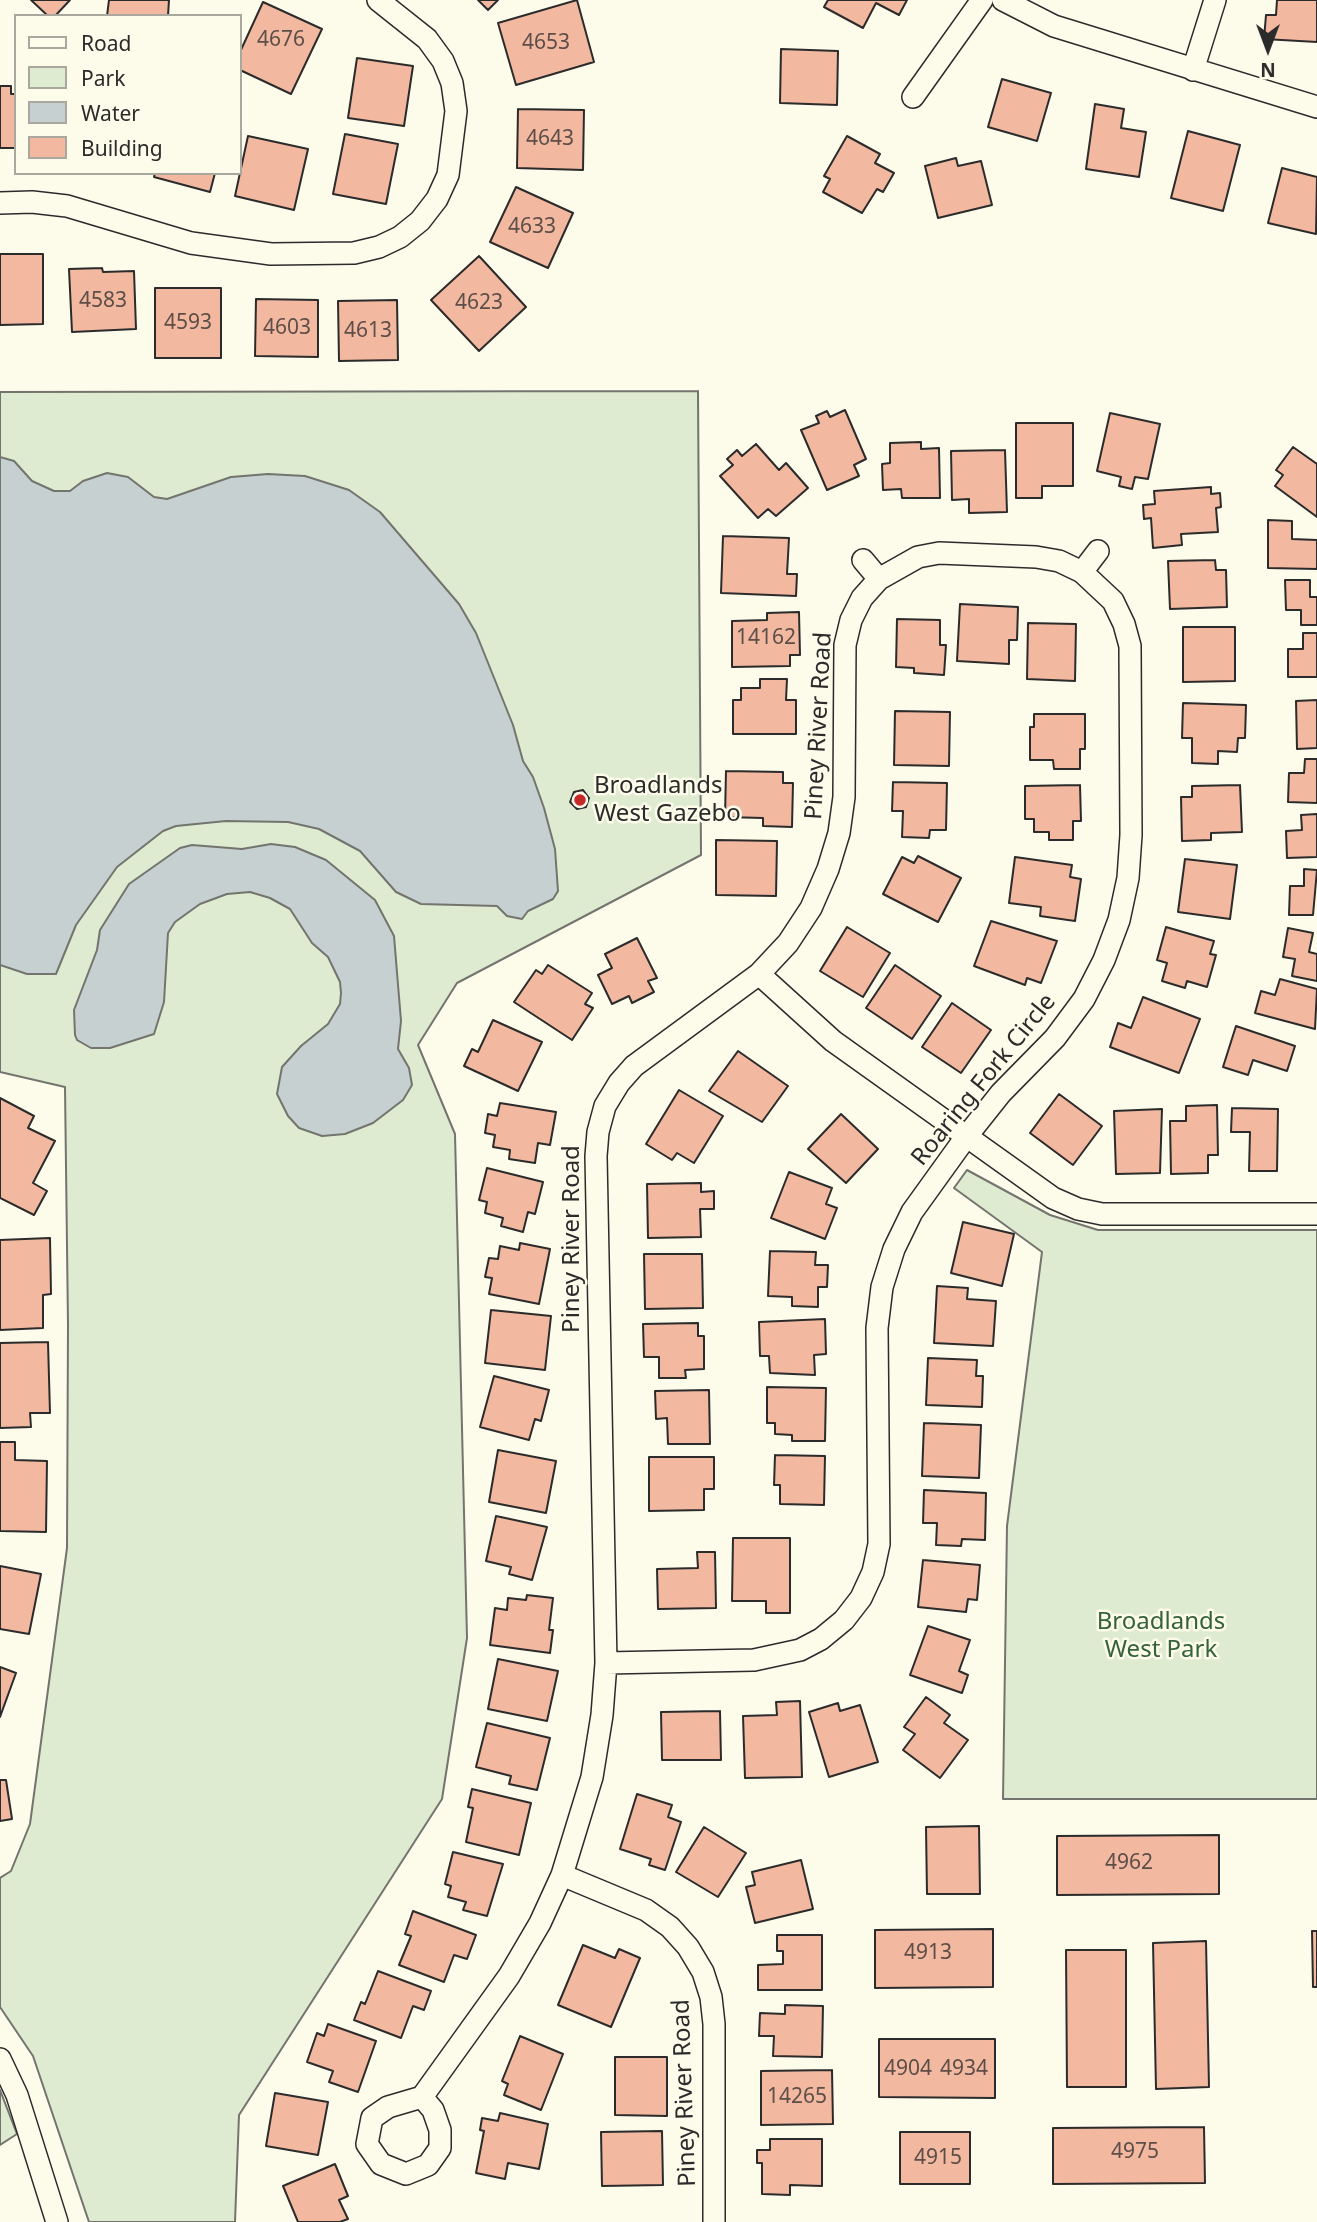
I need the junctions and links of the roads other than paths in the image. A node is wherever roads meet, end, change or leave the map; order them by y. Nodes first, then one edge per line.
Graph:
1 (378, 0) edge
2 (982, 0) edge
3 (1003, 0) edge
4 (1215, 0) edge
5 (1193, 70) junction
6 (913, 97) dead end
7 (1317, 107) edge
8 (0, 204) edge
9 (1098, 551) dead end
10 (863, 560) dead end
11 (1082, 572) junction
12 (879, 579) junction
13 (759, 974) junction
14 (966, 1136) junction
15 (1317, 1213) edge
16 (606, 1663) junction
17 (562, 1875) junction
18 (0, 2059) edge
19 (422, 2097) dead end
20 (57, 2222) edge
21 (714, 2222) edge

1 - 8 street
2 - 6 street
3 - 5 street
4 - 5 street
5 - 7 street
9 - 11 street
10 - 12 street
11 - 12 street, Roaring Fork Circle
11 - 14 street, Roaring Fork Circle
12 - 13 street, Piney River Road
13 - 14 street
13 - 16 street, Piney River Road
14 - 15 street
14 - 16 street, Roaring Fork Circle
16 - 17 street, Piney River Road
17 - 19 street, Piney River Road
17 - 21 street, Piney River Road
18 - 20 street

